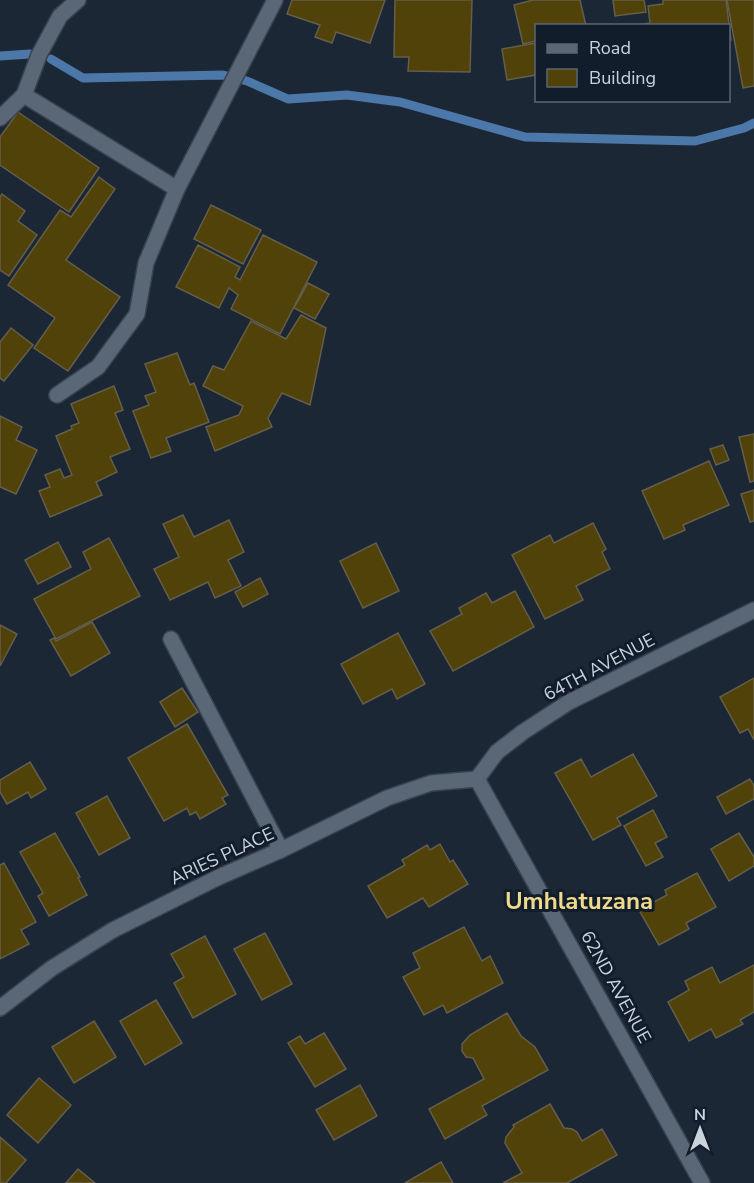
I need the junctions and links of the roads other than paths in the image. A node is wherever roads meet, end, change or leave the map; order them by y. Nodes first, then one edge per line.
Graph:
1 (78, 0) edge
2 (275, 0) edge
3 (24, 95) junction
4 (0, 118) edge
5 (177, 189) junction
6 (57, 395) dead end
7 (754, 610) edge
8 (171, 639) dead end
9 (477, 779) junction
10 (282, 850) junction
11 (0, 1008) edge
12 (702, 1183) edge

1 - 3 street
2 - 5 street
3 - 4 street
3 - 5 street
5 - 6 street
7 - 9 street, 64TH AVENUE
8 - 10 street
9 - 10 street, ARIES PLACE
9 - 12 street, 62ND AVENUE
10 - 11 street, ARIES PLACE

